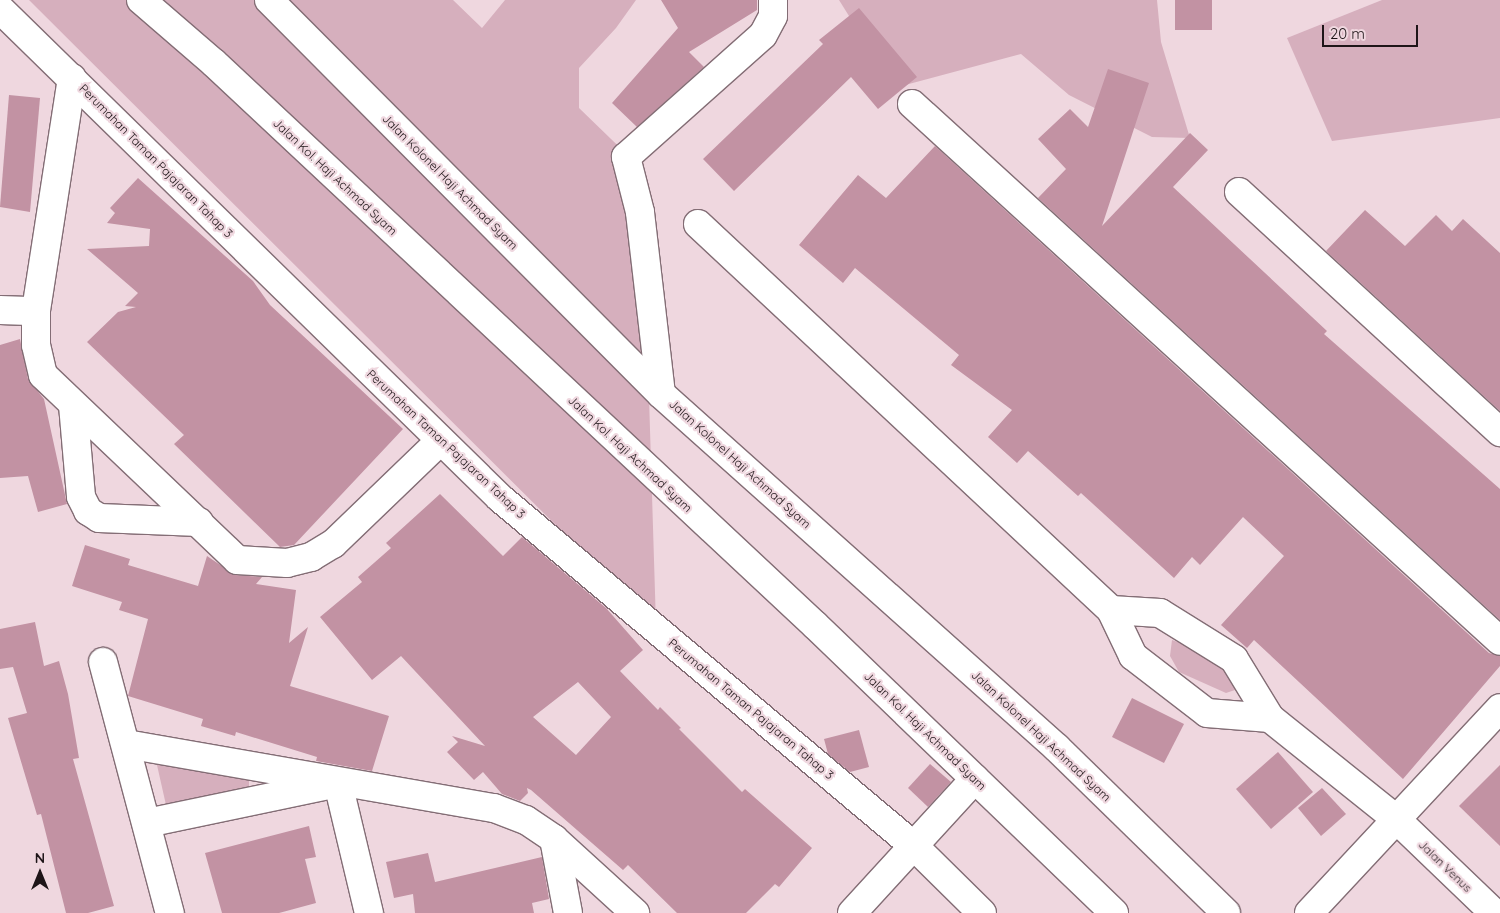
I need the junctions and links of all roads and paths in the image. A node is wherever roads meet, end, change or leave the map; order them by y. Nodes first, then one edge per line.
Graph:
1 (141, 0) edge
2 (269, 0) edge
3 (773, 0) edge
4 (0, 8) edge
5 (72, 78) junction
6 (912, 104) dead end
7 (1239, 192) dead end
8 (698, 224) dead end
9 (0, 310) edge
10 (36, 311) junction
11 (661, 394) junction
12 (73, 405) junction
13 (1500, 432) edge
14 (440, 441) junction
15 (199, 522) junction
16 (1111, 610) junction
17 (1500, 641) edge
18 (103, 662) dead end
19 (1500, 708) edge
20 (1270, 718) junction
21 (126, 744) junction
22 (975, 779) junction
23 (338, 783) junction
24 (1396, 818) junction
25 (147, 823) junction
26 (554, 839) junction
27 (915, 847) junction
28 (170, 913) edge
29 (369, 913) edge
30 (568, 913) edge
31 (635, 913) edge
32 (852, 913) edge
33 (982, 913) edge
34 (1114, 913) edge
35 (1226, 913) edge
36 (1309, 913) edge
37 (1494, 913) edge

1 - 22 street, Jalan Kol. Haji Achmad Syam
2 - 11 street, Jalan Kolonel Haji Achmad Syam
3 - 11 street
4 - 5 street, Perumahan Taman Pajajaran Tahap 3
5 - 10 street
5 - 14 street, Perumahan Taman Pajajaran Tahap 3
6 - 17 street
7 - 13 street
8 - 16 street
9 - 10 street
10 - 12 street
11 - 35 street, Jalan Kolonel Haji Achmad Syam
12 - 15 street
12 - 15 street
14 - 15 street
14 - 27 street, Perumahan Taman Pajajaran Tahap 3
16 - 20 street
16 - 20 street
18 - 21 street
19 - 24 street
20 - 24 street, Jalan Venus
21 - 23 street
21 - 25 street
22 - 27 street
22 - 34 street, Jalan Kol. Haji Achmad Syam
23 - 25 street
23 - 26 street
23 - 29 street
24 - 36 street
24 - 37 street, Jalan Venus
25 - 28 street
26 - 30 street
26 - 31 street
27 - 32 street
27 - 33 street, Perumahan Taman Pajajaran Tahap 3

